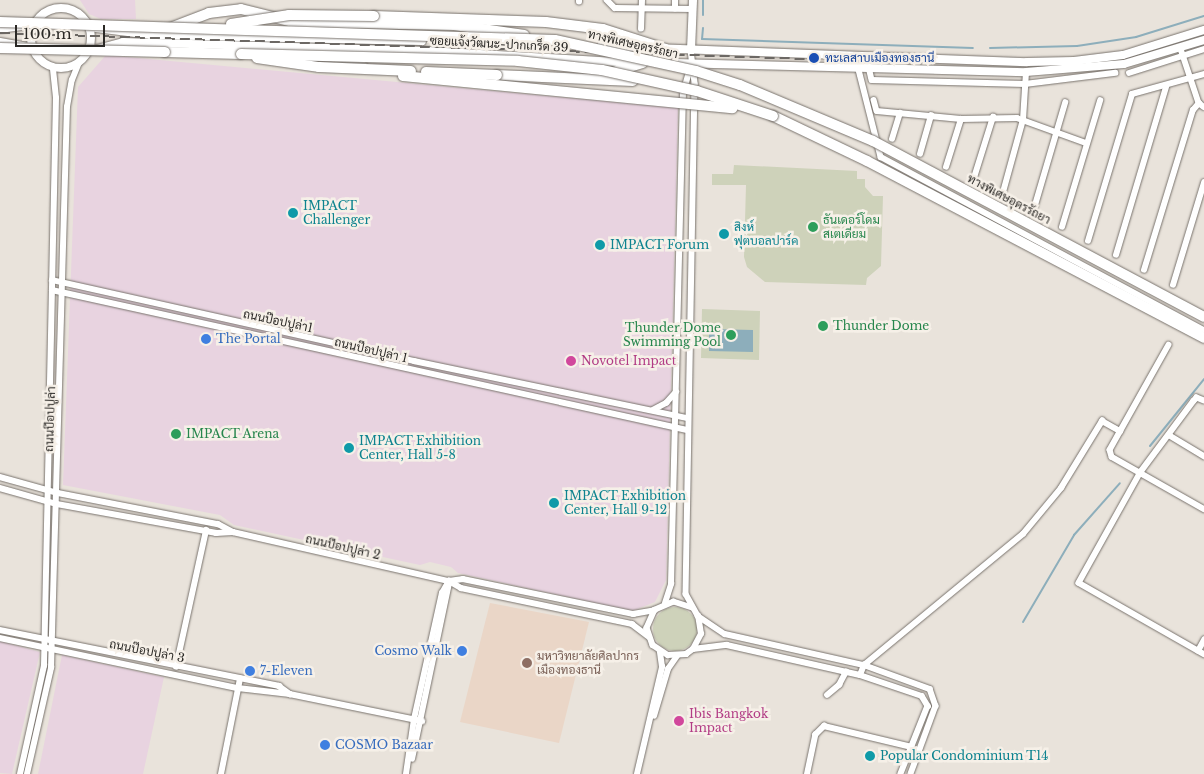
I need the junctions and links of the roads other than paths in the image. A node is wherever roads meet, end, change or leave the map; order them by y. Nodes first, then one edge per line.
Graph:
1 (70, 0) edge
2 (606, 0) edge
3 (642, 0) edge
4 (675, 0) edge
5 (693, 0) edge
6 (57, 4) edge
7 (642, 9) junction
8 (675, 9) junction
9 (692, 9) junction
10 (72, 10) junction
11 (0, 22) edge
12 (34, 24) junction
13 (90, 26) junction
14 (208, 27) junction
15 (641, 29) dead end
16 (0, 30) edge
17 (1204, 30) edge
18 (152, 35) junction
19 (555, 40) junction
20 (1204, 40) edge
21 (0, 42) edge
22 (0, 48) edge
23 (666, 49) junction
24 (1181, 49) junction
25 (314, 50) junction
26 (691, 50) junction
27 (1204, 50) edge
28 (34, 51) junction
29 (89, 51) junction
30 (241, 54) junction
31 (1184, 57) junction
32 (79, 63) junction
33 (643, 63) junction
34 (691, 64) junction
35 (858, 66) junction
36 (869, 67) junction
37 (53, 68) junction
38 (1026, 72) junction
39 (1128, 73) dead end
40 (1115, 74) dead end
41 (1204, 74) edge
42 (587, 78) junction
43 (1192, 79) junction
44 (1026, 84) junction
45 (1166, 86) junction
46 (683, 93) junction
47 (874, 100) dead end
48 (1100, 100) dead end
49 (1199, 102) junction
50 (1065, 103) dead end
51 (1204, 108) edge
52 (900, 113) junction
53 (773, 116) junction
54 (931, 116) junction
55 (993, 118) junction
56 (960, 119) junction
57 (1023, 120) junction
58 (1057, 133) junction
59 (892, 139) dead end
60 (1086, 143) junction
61 (920, 154) dead end
62 (946, 167) dead end
63 (973, 181) dead end
64 (1204, 183) edge
65 (1002, 196) dead end
66 (1033, 212) dead end
67 (1062, 227) dead end
68 (1088, 241) dead end
69 (1116, 255) dead end
70 (1144, 270) dead end
71 (52, 280) junction
72 (65, 282) junction
73 (1174, 285) dead end
74 (52, 290) junction
75 (64, 292) junction
76 (1204, 317) edge
77 (1204, 330) edge
78 (1204, 338) edge
79 (1169, 344) dead end
80 (676, 392) junction
81 (1204, 401) edge
82 (651, 411) junction
83 (676, 416) junction
84 (687, 418) junction
85 (675, 428) junction
86 (687, 430) junction
87 (1120, 431) junction
88 (1169, 435) junction
89 (1204, 456) edge
90 (1141, 472) junction
91 (0, 477) edge
92 (0, 488) edge
93 (46, 490) junction
94 (58, 493) junction
95 (45, 501) junction
96 (57, 504) junction
97 (1204, 508) edge
98 (144, 510) junction
99 (142, 519) junction
100 (206, 530) junction
101 (234, 532) junction
102 (449, 581) junction
103 (665, 603) junction
104 (692, 608) junction
105 (655, 610) junction
106 (698, 616) junction
107 (0, 630) edge
108 (10, 633) junction
109 (0, 638) edge
110 (44, 638) junction
111 (649, 638) junction
112 (8, 640) junction
113 (53, 640) junction
114 (1204, 640) edge
115 (777, 646) junction
116 (44, 648) junction
117 (693, 649) junction
118 (52, 651) junction
119 (660, 652) junction
120 (1201, 652) edge
121 (677, 656) junction
122 (775, 656) junction
123 (864, 665) junction
124 (176, 667) junction
125 (846, 672) junction
126 (860, 675) junction
127 (240, 679) junction
128 (238, 688) junction
129 (290, 694) junction
130 (827, 695) dead end
131 (936, 699) junction
132 (926, 701) junction
133 (414, 719) junction
134 (422, 721) junction
135 (650, 729) junction
136 (912, 747) junction
137 (20, 774) edge
138 (27, 774) edge
139 (221, 774) edge
140 (407, 774) edge
141 (637, 774) edge
142 (807, 774) edge
143 (901, 774) edge
144 (911, 774) edge

1 - 10 main road
2 - 7 street
3 - 7 street
4 - 8 street
5 - 9 main road
6 - 10 main road
6 - 12 main road
7 - 8 street
7 - 15 street
8 - 9 street
9 - 26 main road
10 - 13 main road
11 - 14 highway, ทางพิเศษอุดรรัถยา, bridge
12 - 16 main road
12 - 28 main road
13 - 18 main road, ซอยแจ้งวัฒนะ-ปากเกร็ด 39
13 - 29 main road
14 - 19 highway, ทางพิเศษอุดรรัถยา, bridge
14 - 23 highway, bridge
17 - 26 main road, ซอยแจ้งวัฒนะ-ปากเกร็ด 39
18 - 19 highway, bridge
18 - 23 main road, ซอยแจ้งวัฒนะ-ปากเกร็ด 39
19 - 76 highway, ทางพิเศษอุดรรัถยา, bridge
20 - 24 main road, ซอยแจ้งวัฒนะ-ปากเกร็ด 39
21 - 28 main road
22 - 30 highway, bridge
23 - 26 main road, ซอยแจ้งวัฒนะ-ปากเกร็ด 39
24 - 31 street
24 - 38 main road, ซอยแจ้งวัฒนะ-ปากเกร็ด 39
25 - 29 main road, ซอยแจ้งวัฒนะ-ปากเกร็ด 39
25 - 33 main road, ซอยแจ้งวัฒนะ-ปากเกร็ด 39
25 - 53 highway, bridge
26 - 34 street
27 - 31 street
28 - 37 main road
29 - 32 main road
30 - 42 highway, bridge
30 - 53 highway, bridge
31 - 39 street
31 - 43 street
32 - 37 main road
32 - 72 street, ถนนป๊อปปูล่า
33 - 34 main road, ซอยแจ้งวัฒนะ-ปากเกร็ด 39
33 - 42 highway
34 - 35 main road, ซอยแจ้งวัฒนะ-ปากเกร็ด 39
34 - 46 street
34 - 84 street
35 - 36 main road, ซอยแจ้งวัฒนะ-ปากเกร็ด 39
35 - 77 street
36 - 38 main road, ซอยแจ้งวัฒนะ-ปากเกร็ด 39
36 - 44 street
37 - 71 street, ถนนป๊อปปูล่า
38 - 44 street
40 - 44 street
41 - 43 street
42 - 46 highway
43 - 45 street
43 - 49 street
44 - 57 street
45 - 68 street
45 - 69 street
46 - 80 street
47 - 52 street
48 - 60 street
49 - 51 street
49 - 70 street
50 - 58 street
52 - 54 street
52 - 59 street
53 - 78 highway
54 - 56 street
54 - 61 street
55 - 56 street
55 - 57 street
55 - 63 street
56 - 62 street
57 - 58 street
57 - 65 street
58 - 60 street
58 - 66 street
60 - 67 street
64 - 73 street
71 - 72 street, ถนนป๊อปปูล่า1
71 - 74 street, ถนนป๊อปปูล่า
72 - 75 street, ถนนป๊อปปูล่า
72 - 82 street, ถนนป๊อปปูล่า1
74 - 75 street, ถนนป๊อปปูล่า 1
74 - 93 street, ถนนป๊อปปูล่า
75 - 85 street, ถนนป๊อปปูล่า 1
75 - 94 street, ถนนป๊อปปูล่า
79 - 87 street
80 - 82 street
80 - 83 street
81 - 88 street
82 - 83 street, ถนนป๊อปปูล่า1
83 - 84 street, ถนนป๊อปปูล่า1
83 - 85 street
84 - 86 street
85 - 86 street, ถนนป๊อปปูล่า 1
85 - 103 street
86 - 104 street
87 - 90 street
87 - 123 street
88 - 89 street
88 - 90 street
90 - 97 street
90 - 120 street
91 - 93 street, ถนนป๊อปปูล่า 2
92 - 95 street, ถนนป๊อปปูล่า 2
93 - 94 street, ถนนป๊อปปูล่า 2
93 - 95 street, ถนนป๊อปปูล่า
94 - 96 street, ถนนป๊อปปูล่า
94 - 98 street, ถนนป๊อปปูล่า 2
95 - 96 street, ถนนป๊อปปูล่า 2
95 - 110 street
96 - 99 street, ถนนป๊อปปูล่า 2
96 - 113 street, ถนนป๊อปปูล่า
98 - 99 street
98 - 101 street, ถนนป๊อปปูล่า 2
99 - 100 street, ถนนป๊อปปูล่า 2
100 - 101 street, ถนนป๊อปปูล่า 2
100 - 124 street
101 - 102 street, ถนนป๊อปปูล่า 2
102 - 105 street, ถนนป๊อปปูล่า 2
102 - 111 street, ถนนป๊อปปูล่า 2
102 - 133 street
102 - 134 street
103 - 104 street
103 - 105 street
104 - 106 street
105 - 111 street
106 - 115 street
106 - 117 street
107 - 108 street, ถนนป๊อปปูล่า 3
108 - 110 street, ถนนป๊อปปูล่า 3
108 - 112 street
109 - 112 street, ถนนป๊อปปูล่า 3
110 - 113 street, ถนนป๊อปปูล่า 3
110 - 116 street
111 - 119 street
112 - 116 street, ถนนป๊อปปูล่า 3
113 - 118 street, ถนนป๊อปปูล่า
113 - 124 street, ถนนป๊อปปูล่า 3
114 - 120 street
115 - 122 street
115 - 123 street
116 - 118 street, ถนนป๊อปปูล่า 3
116 - 137 street
117 - 121 street
117 - 122 street
118 - 128 street, ถนนป๊อปปูล่า 3
118 - 138 street, ถนนป๊อปปูล่า
119 - 121 street
119 - 135 street
121 - 135 street
122 - 125 street
123 - 126 street
123 - 131 street
124 - 127 street, ถนนป๊อปปูล่า 3
125 - 126 street
125 - 130 street
126 - 132 street
127 - 128 street
127 - 129 street, ถนนป๊อปปูล่า 3
128 - 129 street, ถนนป๊อปปูล่า 3
128 - 139 street
129 - 133 street, ถนนป๊อปปูล่า 3
131 - 132 street
131 - 144 street
132 - 136 street
133 - 134 street, ถนนป๊อปปูล่า 3
133 - 140 street
134 - 140 street
135 - 141 street
136 - 142 street
136 - 143 street

